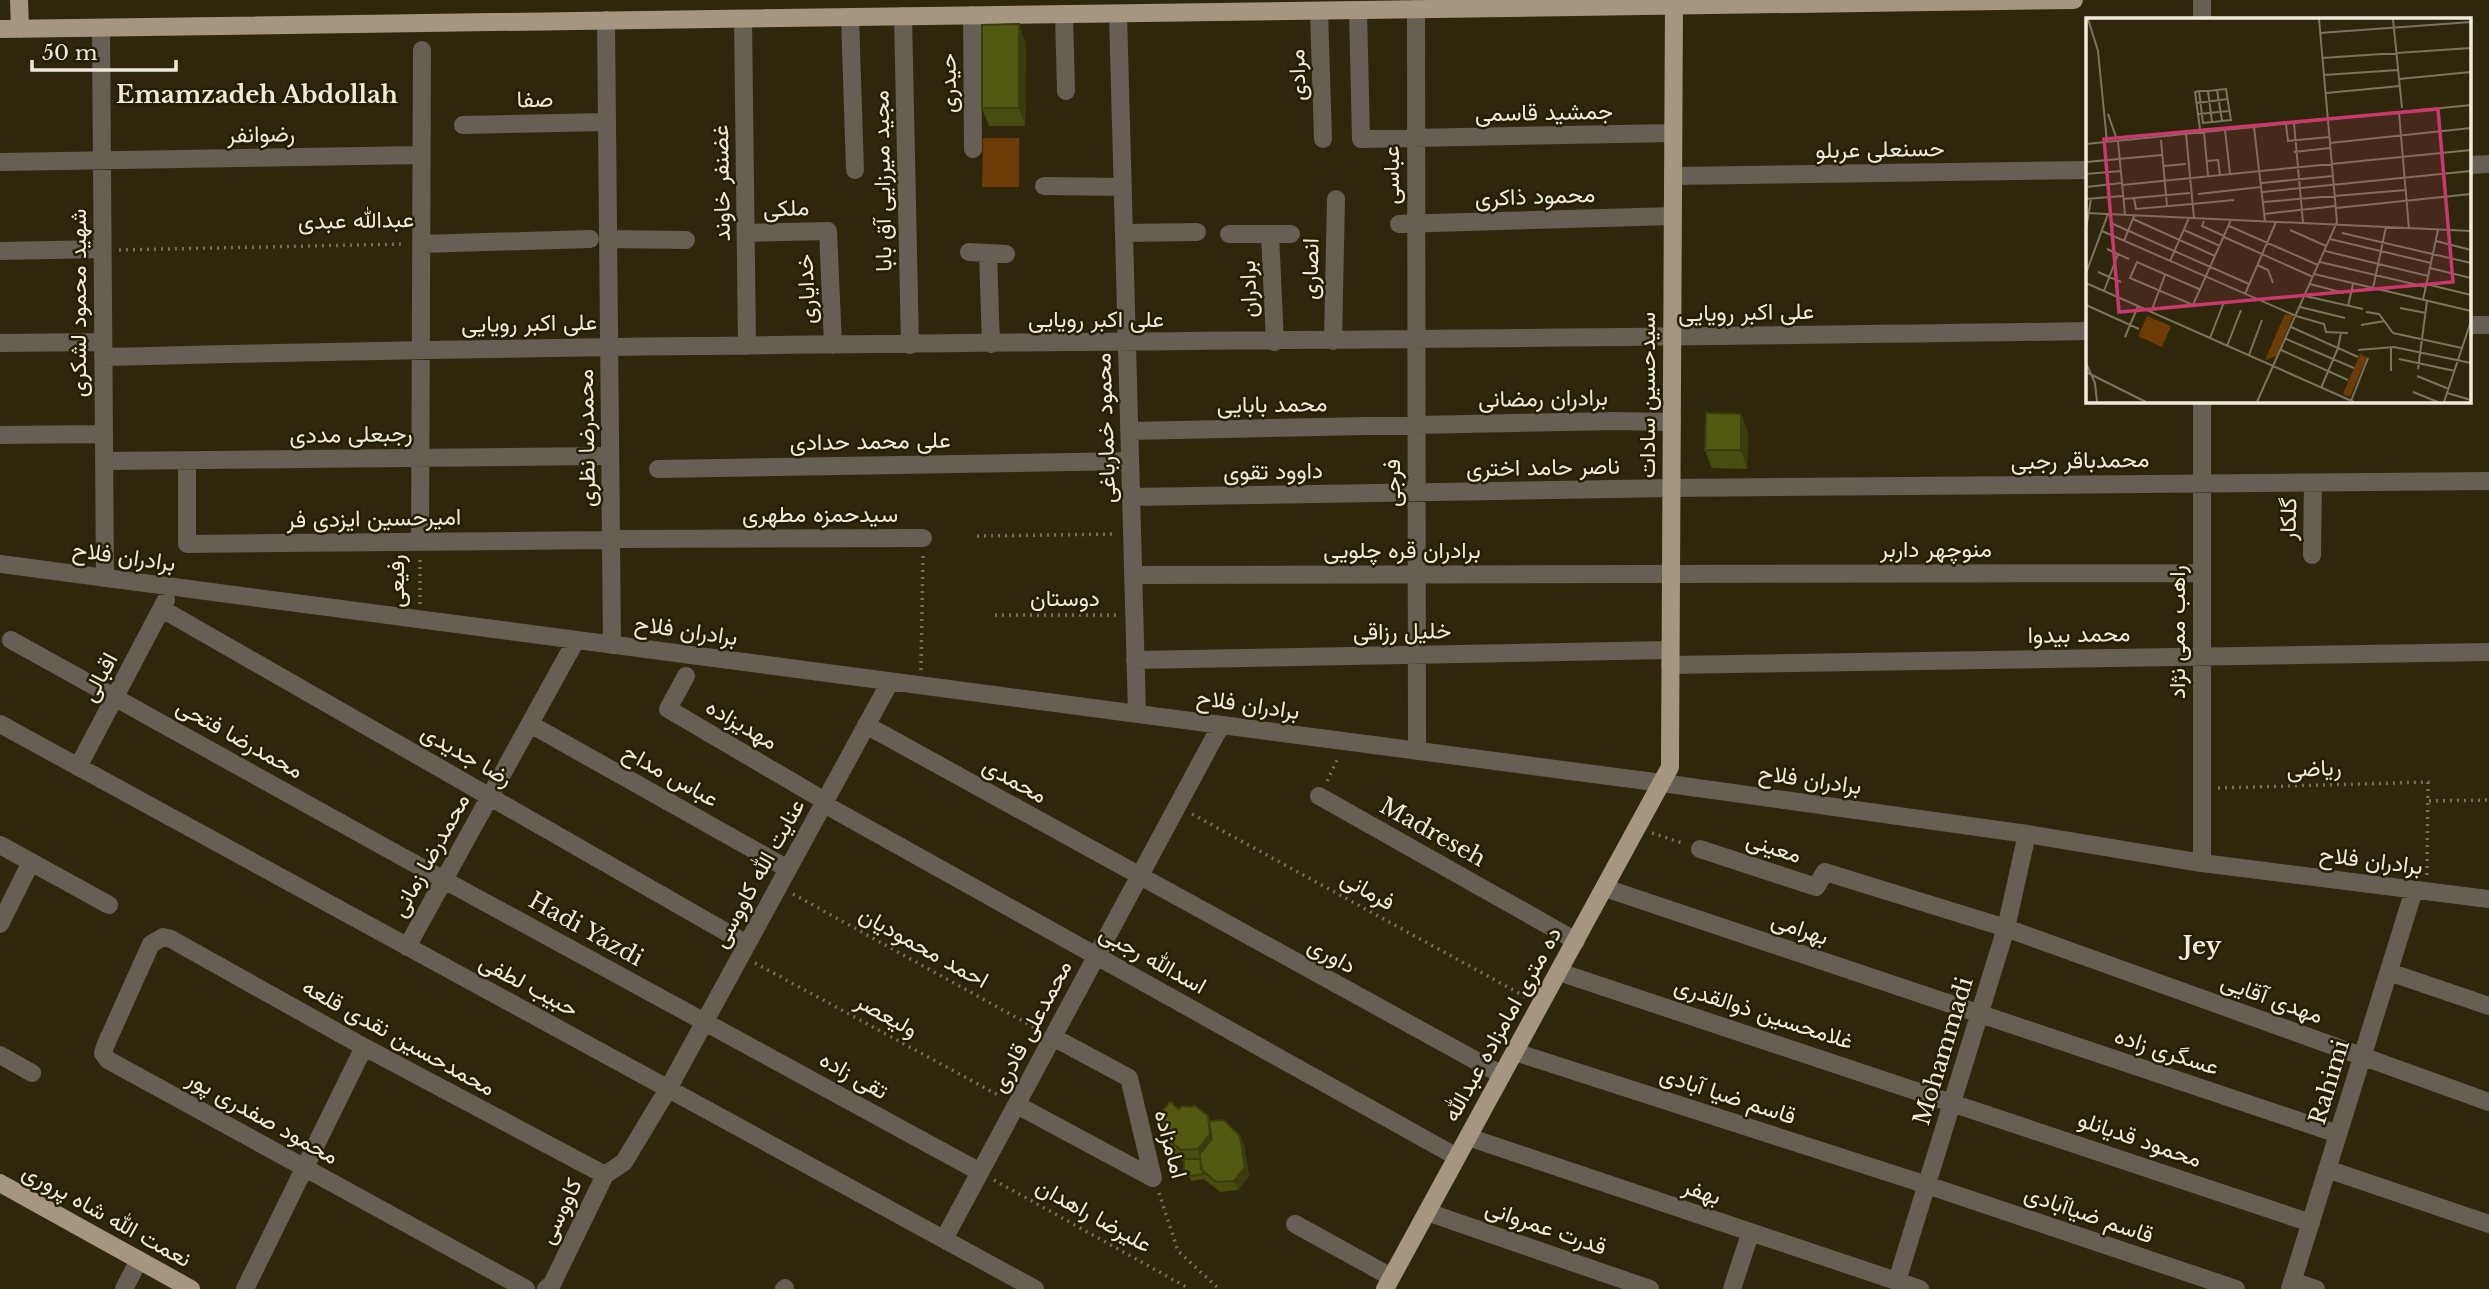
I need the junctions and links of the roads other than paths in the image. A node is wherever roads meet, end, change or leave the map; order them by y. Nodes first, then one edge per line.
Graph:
1 (19, 0) edge
2 (2074, 0) edge
3 (2202, 0) edge
4 (1590, 3) edge
5 (1674, 3) edge
6 (1118, 7) edge
7 (1416, 9) junction
8 (1359, 10) junction
9 (1319, 11) junction
10 (1064, 14) junction
11 (972, 15) junction
12 (903, 16) junction
13 (850, 17) junction
14 (2202, 18) edge
15 (743, 19) junction
16 (606, 20) junction
17 (101, 28) junction
18 (0, 29) edge
19 (20, 29) junction
20 (422, 50) dead end
21 (1066, 91) dead end
22 (607, 122) junction
23 (463, 125) dead end
24 (1673, 133) junction
25 (1323, 139) dead end
26 (1416, 140) junction
27 (973, 149) dead end
28 (421, 155) junction
29 (102, 160) junction
30 (0, 162) edge
31 (855, 170) dead end
32 (2086, 170) edge
33 (1673, 176) junction
34 (1044, 186) dead end
35 (1123, 187) junction
36 (1336, 199) dead end
37 (1673, 216) junction
38 (1408, 224) junction
39 (828, 231) joint
40 (1197, 232) dead end
41 (746, 233) junction
42 (1124, 233) junction
43 (1229, 234) dead end
44 (1270, 234) junction
45 (1291, 234) dead end
46 (590, 239) dead end
47 (608, 239) junction
48 (686, 240) dead end
49 (421, 243) junction
50 (102, 249) junction
51 (0, 251) edge
52 (969, 252) dead end
53 (2086, 331) edge
54 (1672, 338) junction
55 (1416, 340) junction
56 (1333, 341) junction
57 (0, 342) edge
58 (1275, 342) junction
59 (1127, 343) junction
60 (991, 344) junction
61 (833, 345) junction
62 (911, 345) junction
63 (747, 346) junction
64 (609, 347) junction
65 (103, 349) junction
66 (421, 349) junction
67 (2202, 402) edge
68 (1672, 422) junction
69 (1416, 426) junction
70 (1129, 431) junction
71 (104, 434) junction
72 (0, 435) edge
73 (599, 456) dead end
74 (421, 458) junction
75 (104, 461) junction
76 (187, 461) junction
77 (1130, 461) junction
78 (658, 469) dead end
79 (2489, 481) edge
80 (2202, 483) junction
81 (2313, 483) junction
82 (1671, 488) junction
83 (1416, 494) junction
84 (1131, 497) junction
85 (923, 538) road end
86 (608, 539) junction
87 (420, 542) junction
88 (2312, 555) dead end
89 (0, 564) edge
90 (2202, 573) junction
91 (1416, 574) junction
92 (1671, 574) junction
93 (1133, 575) junction
94 (105, 578) junction
95 (173, 587) junction
96 (162, 610) junction
97 (11, 640) dead end
98 (576, 640) junction
99 (612, 645) junction
100 (2489, 652) edge
101 (1417, 655) junction
102 (1670, 657) junction
103 (2202, 657) junction
104 (1135, 660) junction
105 (686, 676) dead end
106 (890, 682) junction
107 (116, 697) junction
108 (1137, 714) junction
109 (0, 724) edge
110 (530, 724) junction
111 (866, 725) junction
112 (1221, 725) junction
113 (1417, 751) junction
114 (78, 768) junction
115 (1662, 783) junction
116 (1319, 796) road end
117 (490, 797) junction
118 (825, 802) junction
119 (2027, 834) junction
120 (0, 845) edge
121 (1700, 849) road end
122 (31, 862) junction
123 (2202, 863) junction
124 (788, 869) junction
125 (1139, 877) junction
126 (444, 880) junction
127 (1605, 888) junction
128 (2420, 891) junction
129 (2489, 900) edge
130 (109, 905) dead end
131 (0, 924) edge
132 (2006, 928) junction
133 (172, 939) joint
134 (1576, 941) junction
135 (407, 947) junction
136 (744, 949) junction
137 (1097, 956) junction
138 (1559, 972) junction
139 (2389, 972) junction
140 (2489, 1006) edge
141 (1980, 1015) junction
142 (705, 1022) junction
143 (1053, 1038) junction
144 (364, 1047) junction
145 (1515, 1052) junction
146 (0, 1055) edge
147 (2362, 1057) junction
148 (32, 1073) dead end
149 (1502, 1076) junction
150 (668, 1088) junction
151 (1953, 1102) junction
152 (2489, 1102) edge
153 (1017, 1105) junction
154 (2338, 1134) junction
155 (1468, 1137) junction
156 (1457, 1157) junction
157 (304, 1168) junction
158 (2328, 1169) junction
159 (980, 1172) junction
160 (605, 1175) junction
161 (0, 1183) edge
162 (1927, 1185) junction
163 (1427, 1212) junction
164 (2311, 1223) junction
165 (1295, 1224) dead end
166 (2489, 1224) edge
167 (1750, 1234) junction
168 (944, 1239) junction
169 (139, 1260) junction
170 (1897, 1282) junction
171 (1388, 1283) edge
172 (2291, 1285) edge
173 (124, 1289) edge
174 (191, 1289) edge
175 (245, 1289) edge
176 (526, 1289) edge
177 (546, 1289) edge
178 (1035, 1289) edge
179 (1650, 1289) edge
180 (1732, 1289) edge
181 (1920, 1289) edge
182 (2236, 1289) edge
183 (2316, 1289) edge

1 - 19 main road
2 - 5 main road
3 - 14 street
4 - 5 main road
4 - 7 main road
5 - 24 main road, سیدحسین سادات
6 - 9 main road
6 - 10 main road
6 - 35 street, محمود خمارباغی
7 - 8 main road
7 - 26 street, عباسی
8 - 9 main road
8 - 26 street, جمشید قاسمی
9 - 25 street, مرادی
10 - 11 main road
10 - 21 street
11 - 12 main road
11 - 27 street, حیدری
12 - 13 main road
12 - 62 street, مجید میرزایی آق بابا
13 - 15 main road
13 - 31 street
15 - 16 main road
15 - 41 street, غضنفر خاوند
16 - 17 main road
16 - 22 street, محمدرضا نظری
17 - 19 main road
17 - 29 street, شهید محمود لشکری
18 - 19 main road
20 - 28 street, رفیعی
22 - 23 street, صفا
22 - 47 street, محمدرضا نظری
24 - 26 street, جمشید قاسمی
24 - 33 main road, سیدحسین سادات
26 - 38 street, عباسی
28 - 29 street, رضوانفر
28 - 49 street, رفیعی
29 - 30 street, رضوانفر
29 - 50 street, شهید محمود لشکری
32 - 33 street, حسنعلی عربلو
33 - 37 main road, سیدحسین سادات
34 - 35 street
35 - 42 street, محمود خمارباغی
36 - 56 street, انصاری
37 - 38 street, محمود ذاکری
37 - 54 main road, سیدحسین سادات
38 - 55 street, عباسی
39 - 41 street, ملکی
39 - 61 street, خدایاری
40 - 42 street
41 - 63 street, غضنفر خاوند
42 - 59 street, محمود خمارباغی
43 - 44 street, برادران
44 - 45 street, برادران
44 - 58 street, برادران
46 - 49 street, عبدالله عبدی
47 - 48 street
47 - 64 street, محمدرضا نظری
49 - 66 street, رفیعی
50 - 51 street
50 - 65 street, شهید محمود لشکری
52 - 60 street
53 - 54 street, علی اکبر رویایی
54 - 55 street, علی اکبر رویایی
54 - 68 main road, سیدحسین سادات
55 - 56 street, علی اکبر رویایی
55 - 69 street, فرجی
56 - 58 street, علی اکبر رویایی
57 - 65 street, علی اکبر رویایی
58 - 59 street, علی اکبر رویایی
59 - 60 street, علی اکبر رویایی
59 - 70 street, محمود خمارباغی
60 - 62 street, علی اکبر رویایی
61 - 62 street, علی اکبر رویایی
61 - 63 street, علی اکبر رویایی
63 - 64 street, علی اکبر رویایی
64 - 66 street, علی اکبر رویایی
64 - 86 street, محمدرضا نظری
65 - 66 street, علی اکبر رویایی
65 - 71 street, شهید محمود لشکری
66 - 74 street, رفیعی
67 - 80 street, راهب ممی نژاد
68 - 69 street, برادران رمضانی
68 - 82 main road, سیدحسین سادات
69 - 70 street, محمد بابایی
69 - 83 street, فرجی
70 - 77 street, محمود خمارباغی
71 - 72 street
71 - 75 street, شهید محمود لشکری
73 - 74 street, رجبعلی مددی
74 - 76 street, رجبعلی مددی
74 - 87 street, رفیعی
75 - 76 street, رجبعلی مددی
75 - 94 street, شهید محمود لشکری
76 - 87 street, امیرحسین ایزدی فر
77 - 78 street, علی محمد حدادی
77 - 84 street, محمود خمارباغی
79 - 81 street, محمدباقر رجبی
80 - 81 street, محمدباقر رجبی
80 - 82 street, محمدباقر رجبی
80 - 90 street, راهب ممی نژاد
81 - 88 street, گلکار
82 - 83 street, ناصر حامد اختری
82 - 92 main road, سیدحسین سادات
83 - 84 street, داوود تقوی
83 - 91 street, فرجی
84 - 93 street, محمود خمارباغی
85 - 86 street, سیدحمزه مطهری
86 - 87 street, امیرحسین ایزدی فر
86 - 99 street, محمدرضا نظری
89 - 94 street, برادران فلاح
90 - 92 street, منوچهر داربر
90 - 103 street, راهب ممی نژاد
91 - 92 street, برادران قره چلویی
91 - 93 street, برادران قره چلویی
91 - 101 street, فرجی
92 - 102 main road, سیدحسین سادات
93 - 104 street, محمود خمارباغی
94 - 95 street, برادران فلاح
95 - 96 street, اقبالی
95 - 98 street, برادران فلاح
96 - 107 street, اقبالی
96 - 117 street, رضا جدیدی
97 - 107 street, محمدرضا فتحی
98 - 99 street, برادران فلاح
98 - 110 street, محمدرضا زمانی
99 - 106 street, برادران فلاح
100 - 103 street, محمد بیدوا
101 - 102 street, خلیل رزاقی
101 - 104 street, خلیل رزاقی
101 - 113 street, فرجی
102 - 103 street, محمد بیدوا
102 - 115 main road, سیدحسین سادات
103 - 123 street, راهب ممی نژاد
104 - 108 street, محمود خمارباغی
105 - 118 street, مهدیزاده
106 - 108 street, برادران فلاح
106 - 111 street, عنایت‌ الله کاووسی
107 - 114 street, اقبالی
107 - 126 street, محمدرضا فتحی
108 - 112 street, برادران فلاح
109 - 114 street, حبیب لطفی
110 - 117 street, محمدرضا زمانی
110 - 124 street, عباس مداح
111 - 118 street, عنایت‌ الله کاووسی
111 - 125 street, محمدی
112 - 113 street, برادران فلاح
112 - 125 street, محمدعلی قادری
113 - 115 street, برادران فلاح
114 - 135 street, حبیب لطفی
115 - 119 street, برادران فلاح
115 - 127 main road, ده متری امامزاده عبدالله
116 - 134 street, Madreseh
117 - 126 street, محمدرضا زمانی
117 - 136 street, رضا جدیدی
118 - 124 street, عنایت‌ الله کاووسی
118 - 137 street, اسدالله رجبی
119 - 123 street, برادران فلاح
119 - 132 street, Mohammadi
120 - 122 street
121 - 132 street, معینی
122 - 130 street
122 - 131 street
123 - 128 street, برادران فلاح
124 - 136 street, عنایت‌ الله کاووسی
125 - 137 street, محمدعلی قادری
125 - 149 street, داوری
126 - 135 street, محمدرضا زمانی
126 - 142 street, Hadi Yazdi
127 - 134 main road, ده متری امامزاده عبدالله
127 - 141 street, بهرامی
128 - 129 street, برادران فلاح
128 - 139 street, Rahimi
132 - 141 street, Mohammadi
132 - 147 street, مهدی آقایی
133 - 144 street, محمدحسین نقدی قلعه
133 - 157 street, محمود صفدری پور
134 - 138 main road, ده متری امامزاده عبدالله
135 - 150 street, حبیب لطفی
136 - 142 street, عنایت‌ الله کاووسی
137 - 143 street, محمدعلی قادری
137 - 156 street, اسدالله رجبی
138 - 145 main road, ده متری امامزاده عبدالله
138 - 151 street, غلامحسین ذوالقدری
139 - 140 street
139 - 147 street, Rahimi
141 - 151 street, Mohammadi
141 - 154 street, عسگری زاده
142 - 150 street, عنایت‌ الله کاووسی
142 - 159 street, تقی زاده
143 - 153 street, محمدعلی قادری
143 - 153 street, امامزاده
144 - 157 street
144 - 160 street, محمدحسین نقدی قلعه
145 - 149 main road, ده متری امامزاده عبدالله
145 - 162 street, قاسم ضیا آبادی
146 - 148 street
147 - 152 street, مهدی آقایی
147 - 154 street, Rahimi
149 - 155 main road, ده متری امامزاده عبدالله
150 - 160 street, کاووسی
150 - 168 street, حبیب لطفی
151 - 162 street, Mohammadi
151 - 164 street, محمود قدیانلو
153 - 159 street, محمدعلی قادری
154 - 158 street, Rahimi
155 - 156 main road, ده متری امامزاده عبدالله
155 - 167 street, بهفر
156 - 163 main road, ده متری امامزاده عبدالله
157 - 175 street
157 - 176 street, محمود صفدری پور
158 - 164 street, Rahimi
158 - 166 street
159 - 168 street, محمدعلی قادری
160 - 177 street, کاووسی
161 - 169 main road, نعمت الله شاه پروری
162 - 170 street, Mohammadi
162 - 182 street, قاسم ضیاآبادی
163 - 171 main road, ده متری امامزاده عبدالله
163 - 179 street, قدرت عمروانی
164 - 172 street, Rahimi
165 - 171 street
167 - 170 street, بهفر
167 - 180 street
168 - 178 street, حبیب لطفی
169 - 173 street
169 - 174 main road, نعمت الله شاه پروری
170 - 181 street, بهفر
172 - 183 street

